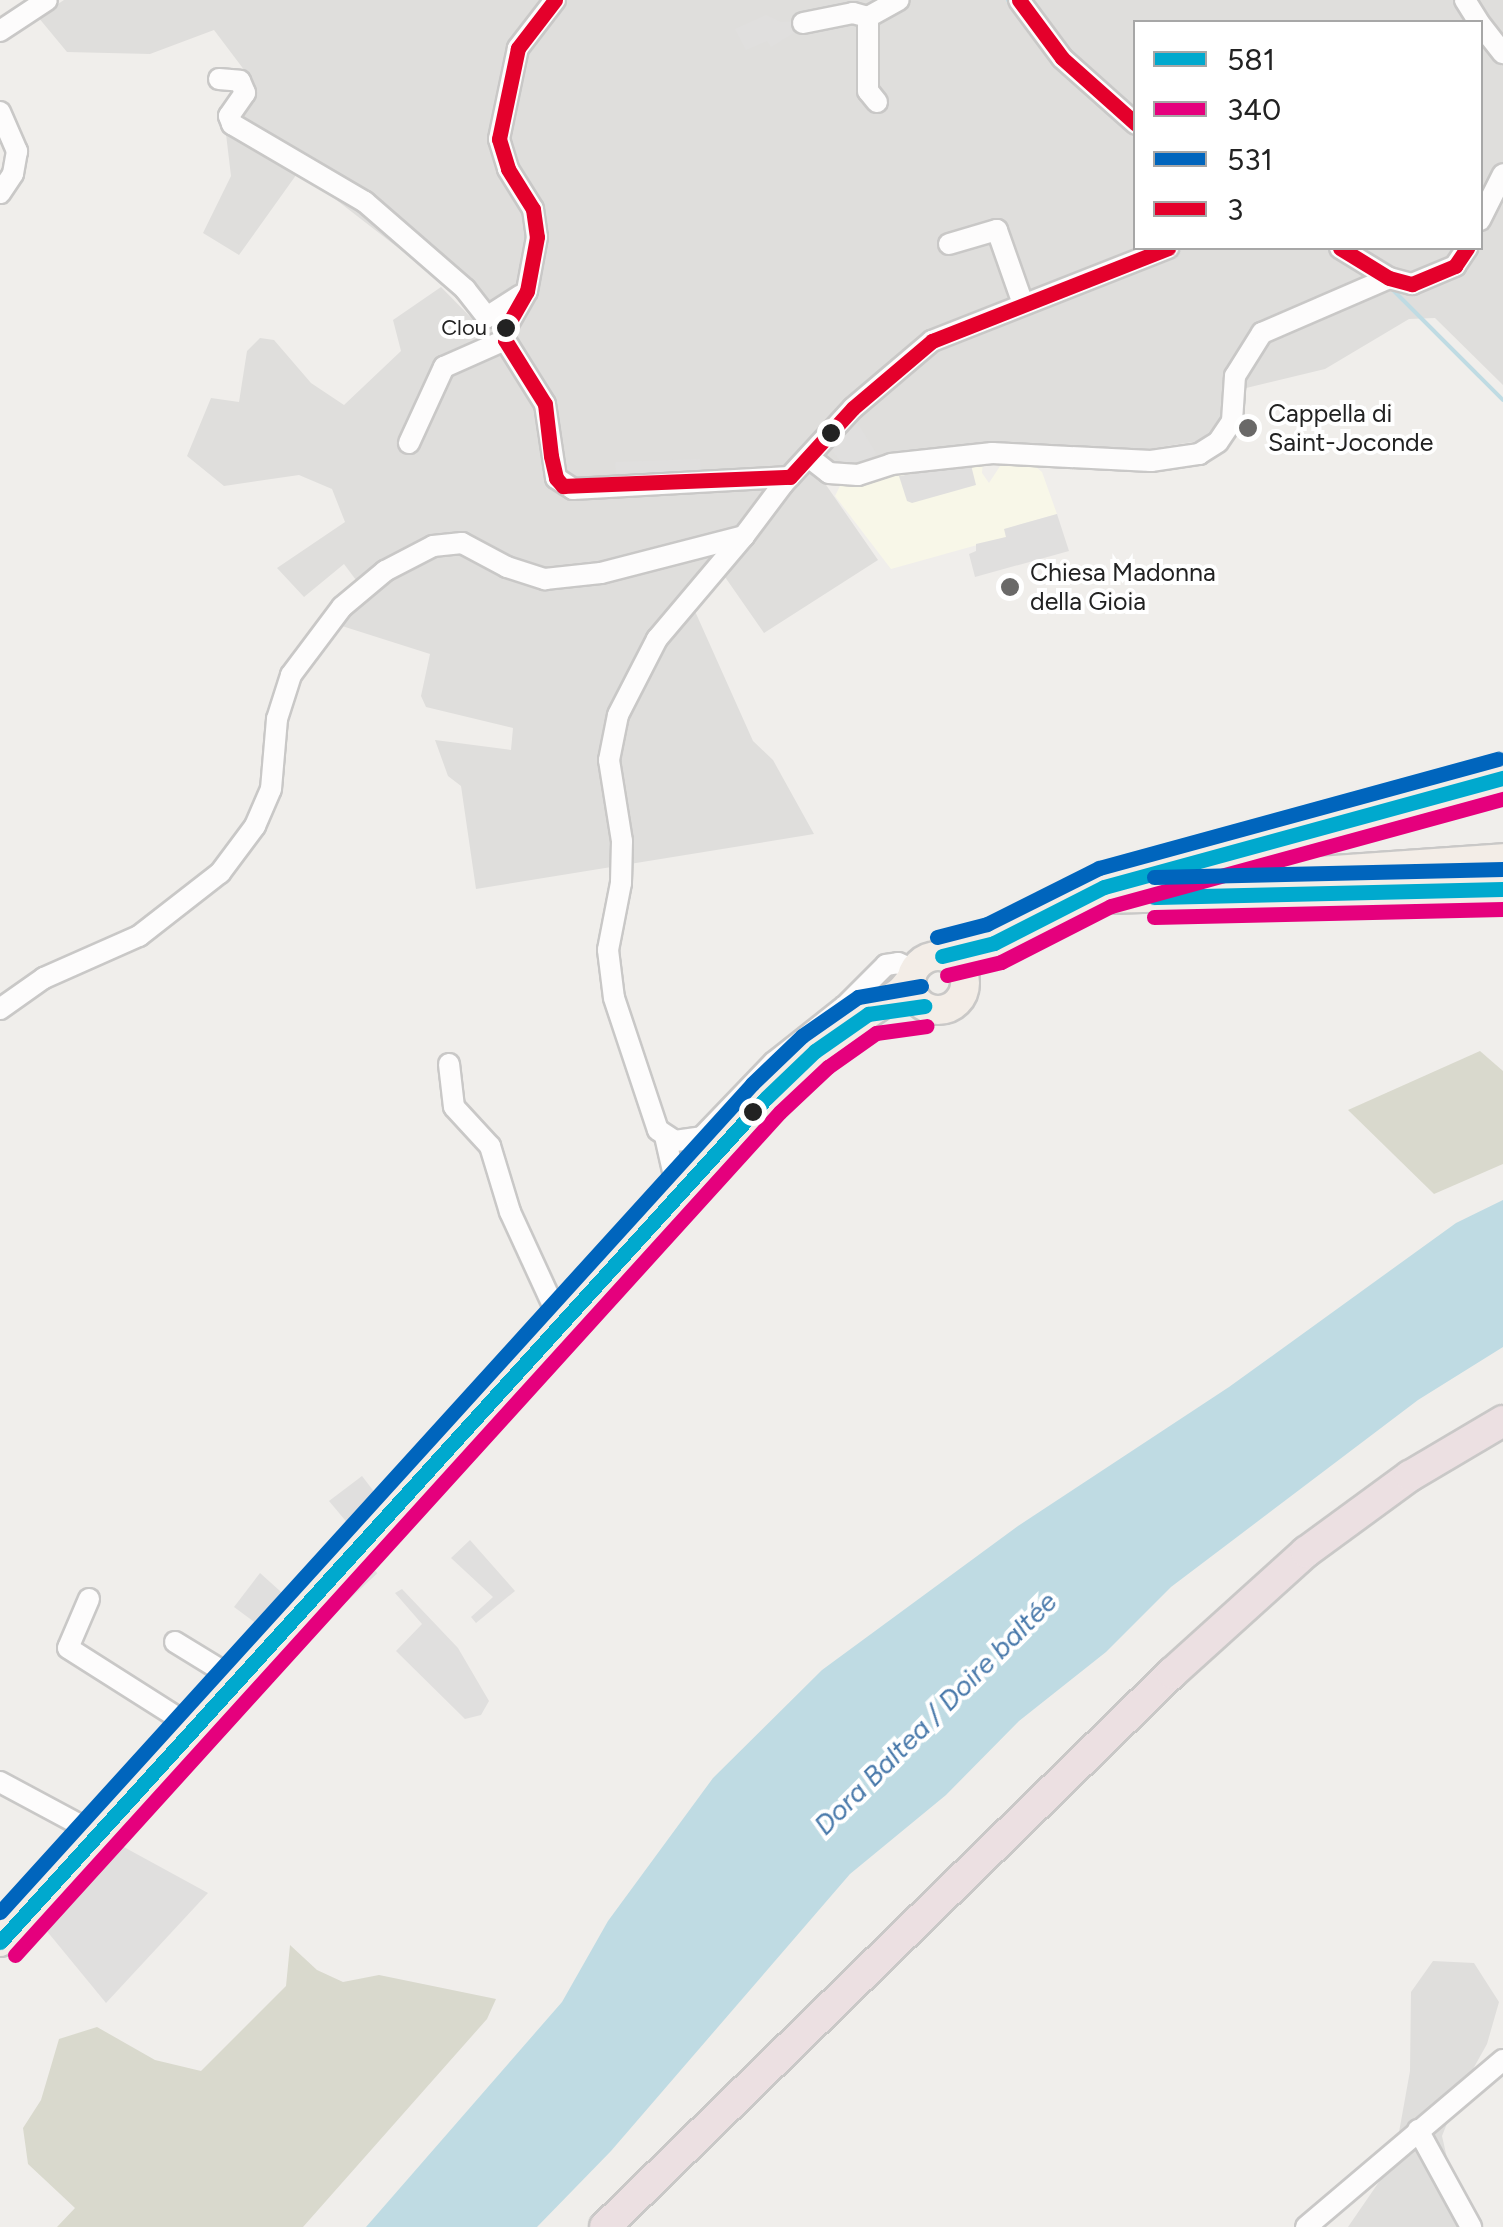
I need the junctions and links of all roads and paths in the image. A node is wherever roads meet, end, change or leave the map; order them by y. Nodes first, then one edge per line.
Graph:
1 (47, 0) edge
2 (555, 0) edge
3 (899, 0) edge
4 (1019, 0) edge
5 (868, 17) junction
6 (803, 23) dead end
7 (1483, 27) edge
8 (0, 31) edge
9 (1503, 52) edge
10 (219, 80) dead end
11 (877, 102) dead end
12 (0, 112) edge
13 (1133, 121) edge
14 (1503, 174) edge
15 (0, 194) edge
16 (1498, 198) edge
17 (949, 244) dead end
18 (1163, 250) edge
19 (1343, 250) edge
20 (1466, 250) edge
21 (1389, 278) junction
22 (527, 291) junction
23 (1022, 304) junction
24 (504, 340) junction
25 (409, 443) dead end
26 (810, 458) junction
27 (790, 477) junction
28 (744, 536) junction
29 (1503, 778) edge
30 (1503, 858) edge
31 (1503, 889) edge
32 (1076, 902) junction
33 (994, 943) junction
34 (942, 956) junction
35 (912, 974) junction
36 (965, 982) junction
37 (924, 1006) junction
38 (0, 1008) edge
39 (868, 1014) junction
40 (449, 1064) dead end
41 (665, 1136) junction
42 (678, 1194) junction
43 (561, 1323) junction
44 (1503, 1421) edge
45 (1503, 1442) edge
46 (89, 1599) dead end
47 (175, 1642) dead end
48 (238, 1680) junction
49 (194, 1728) junction
50 (0, 1782) edge
51 (97, 1834) junction
52 (0, 1942) edge
53 (1503, 2060) edge
54 (1418, 2130) junction
55 (605, 2227) edge
56 (633, 2227) edge
57 (1306, 2227) edge
58 (1471, 2227) edge

1 - 8 street
2 - 22 street
3 - 5 street
4 - 13 street
5 - 6 street
5 - 11 street
7 - 9 street
10 - 22 street
12 - 15 street
14 - 16 street
17 - 23 street
18 - 23 street
19 - 21 street
20 - 21 street
21 - 26 street
22 - 24 street
23 - 26 street
24 - 25 street
24 - 27 street
26 - 27 street
27 - 28 street
28 - 38 street
28 - 41 street
29 - 32 main road
30 - 32 main road
31 - 32 main road
32 - 33 main road
33 - 34 main road
33 - 36 main road
34 - 35 main road
34 - 36 main road
35 - 37 main road
35 - 39 main road
35 - 41 street
36 - 37 main road
37 - 39 main road
39 - 42 main road
40 - 43 street
41 - 42 street
42 - 43 main road
43 - 48 main road
44 - 55 highway
45 - 56 highway
46 - 49 street
47 - 48 street
48 - 49 main road
49 - 51 main road
50 - 51 street
51 - 52 main road
53 - 54 street
54 - 57 street
54 - 58 street

